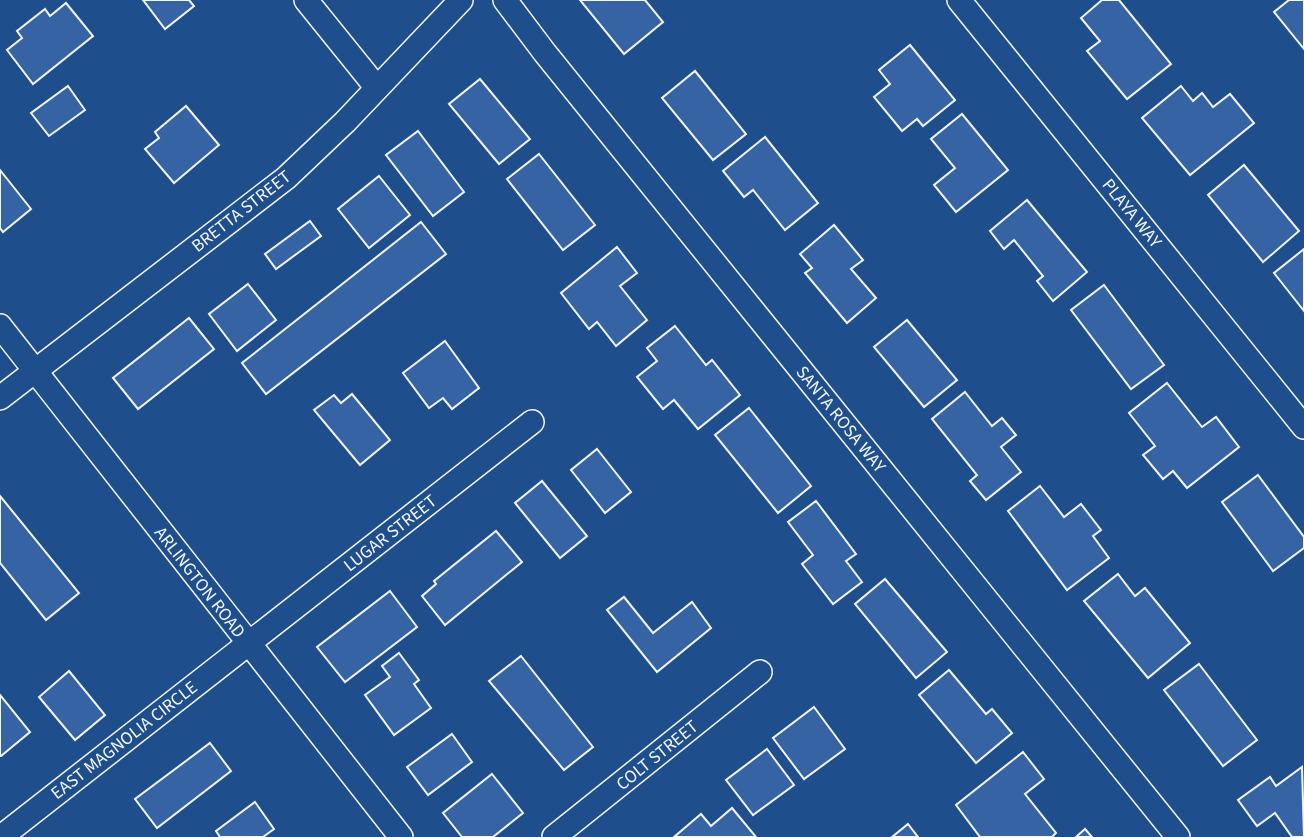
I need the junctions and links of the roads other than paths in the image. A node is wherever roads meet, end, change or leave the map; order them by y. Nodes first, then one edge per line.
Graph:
1 (306, 0) edge
2 (461, 0) edge
3 (505, 0) edge
4 (959, 0) edge
5 (377, 88) junction
6 (0, 326) edge
7 (36, 369) junction
8 (0, 398) edge
9 (533, 422) dead end
10 (1304, 427) edge
11 (248, 643) junction
12 (760, 672) dead end
13 (1, 837) edge
14 (401, 837) edge
15 (554, 837) edge
16 (1178, 837) edge

1 - 5 street
2 - 5 street, BRETTA STREET
3 - 16 street, SANTA ROSA WAY
4 - 10 street, PLAYA WAY
5 - 7 street, BRETTA STREET
6 - 7 street, ARLINGTON ROAD
7 - 8 street, BRETTA STREET
7 - 11 street, ARLINGTON ROAD
9 - 11 street, LUGAR STREET
11 - 13 street, EAST MAGNOLIA CIRCLE
11 - 14 street, ARLINGTON ROAD
12 - 15 street, COLT STREET

